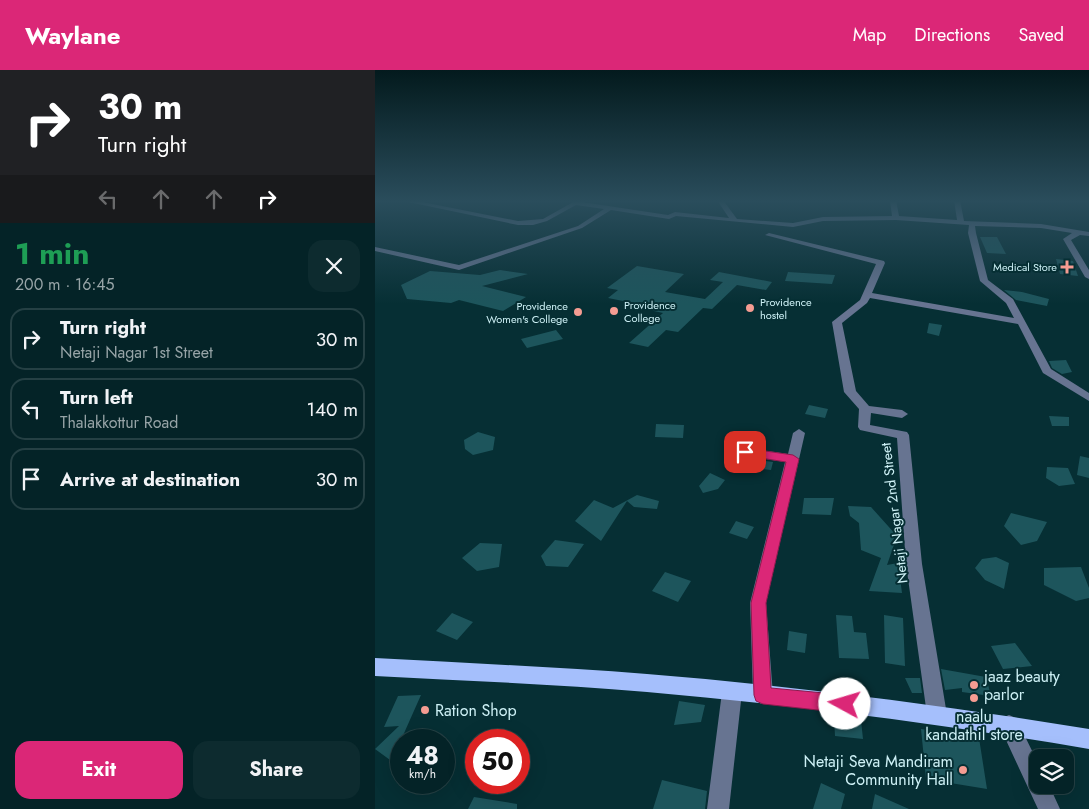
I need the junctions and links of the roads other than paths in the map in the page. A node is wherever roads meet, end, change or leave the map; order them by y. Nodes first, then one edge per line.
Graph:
1 (559, 234) edge
2 (972, 234) edge
3 (1076, 234) edge
4 (769, 236) dead end
5 (375, 249) edge
6 (1089, 277) edge
7 (867, 295) junction
8 (1020, 322) junction
9 (1089, 398) edge
10 (865, 409) junction
11 (902, 414) dead end
12 (799, 433) dead end
13 (745, 452) dead end
14 (793, 459) junction
15 (375, 667) edge
16 (732, 692) junction
17 (763, 695) junction
18 (937, 715) junction
19 (1009, 725) junction
20 (1089, 739) edge
21 (1029, 766) edge
22 (1042, 794) edge
23 (718, 809) edge
24 (1049, 809) edge

1 - 5 street
2 - 8 street
3 - 6 street
4 - 7 street, Netaji Nagar 2nd Street
7 - 8 street
7 - 10 street, Netaji Nagar 2nd Street
8 - 9 street
10 - 11 street
10 - 18 street, Netaji Nagar 2nd Street
12 - 14 street
13 - 14 street
14 - 17 street
15 - 16 main road
16 - 17 main road
16 - 23 street
17 - 18 main road
18 - 19 main road
19 - 20 main road
19 - 21 street
22 - 24 street

